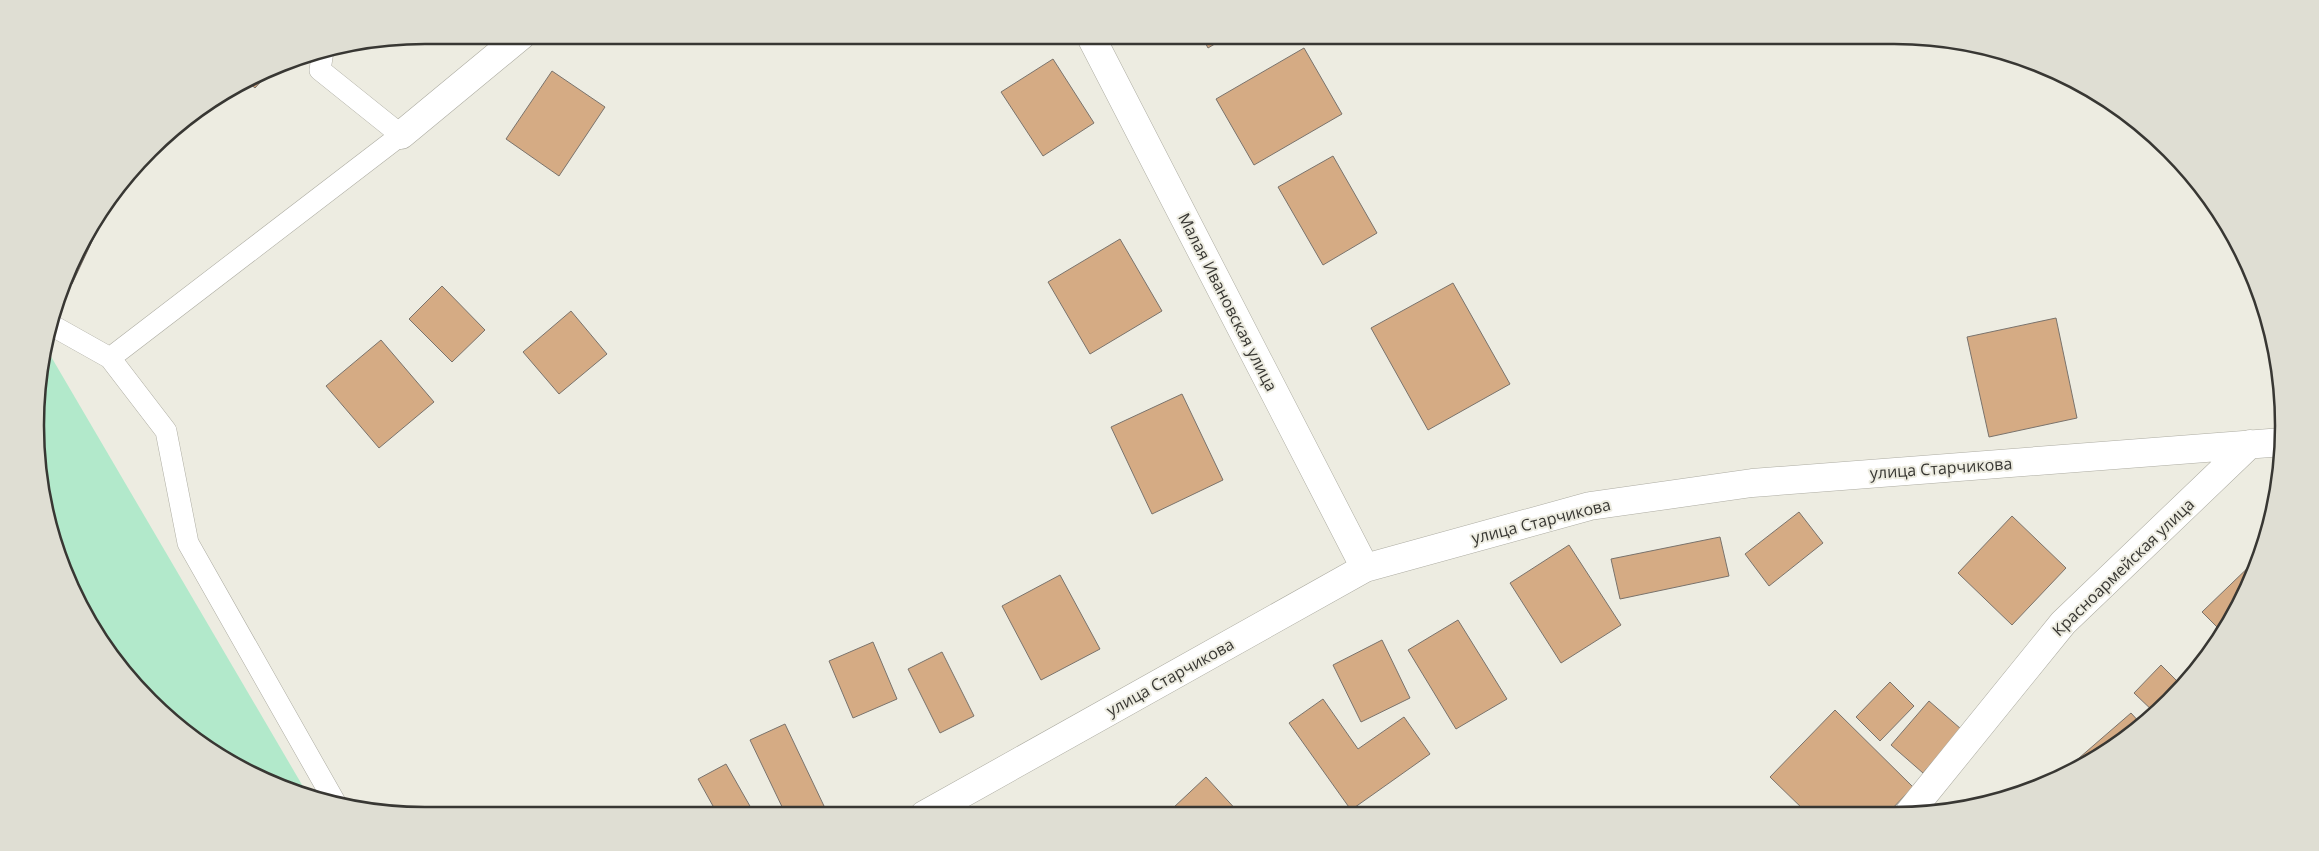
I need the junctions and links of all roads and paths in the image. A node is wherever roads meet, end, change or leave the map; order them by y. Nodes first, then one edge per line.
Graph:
1 (511, 44) edge
2 (1095, 44) edge
3 (322, 59) edge
4 (401, 135) junction
5 (57, 328) edge
6 (110, 358) junction
7 (2274, 443) edge
8 (2250, 444) junction
9 (1365, 568) junction
10 (331, 795) edge
11 (1914, 806) edge
12 (938, 807) edge

1 - 4 street
2 - 9 street, Малая Ивановская улица
3 - 4 lane
4 - 6 lane
5 - 6 lane
6 - 10 lane
7 - 8 street, улица Старчикова
8 - 9 street, улица Старчикова
8 - 11 street, Красноармейская улица
9 - 12 street, улица Старчикова

